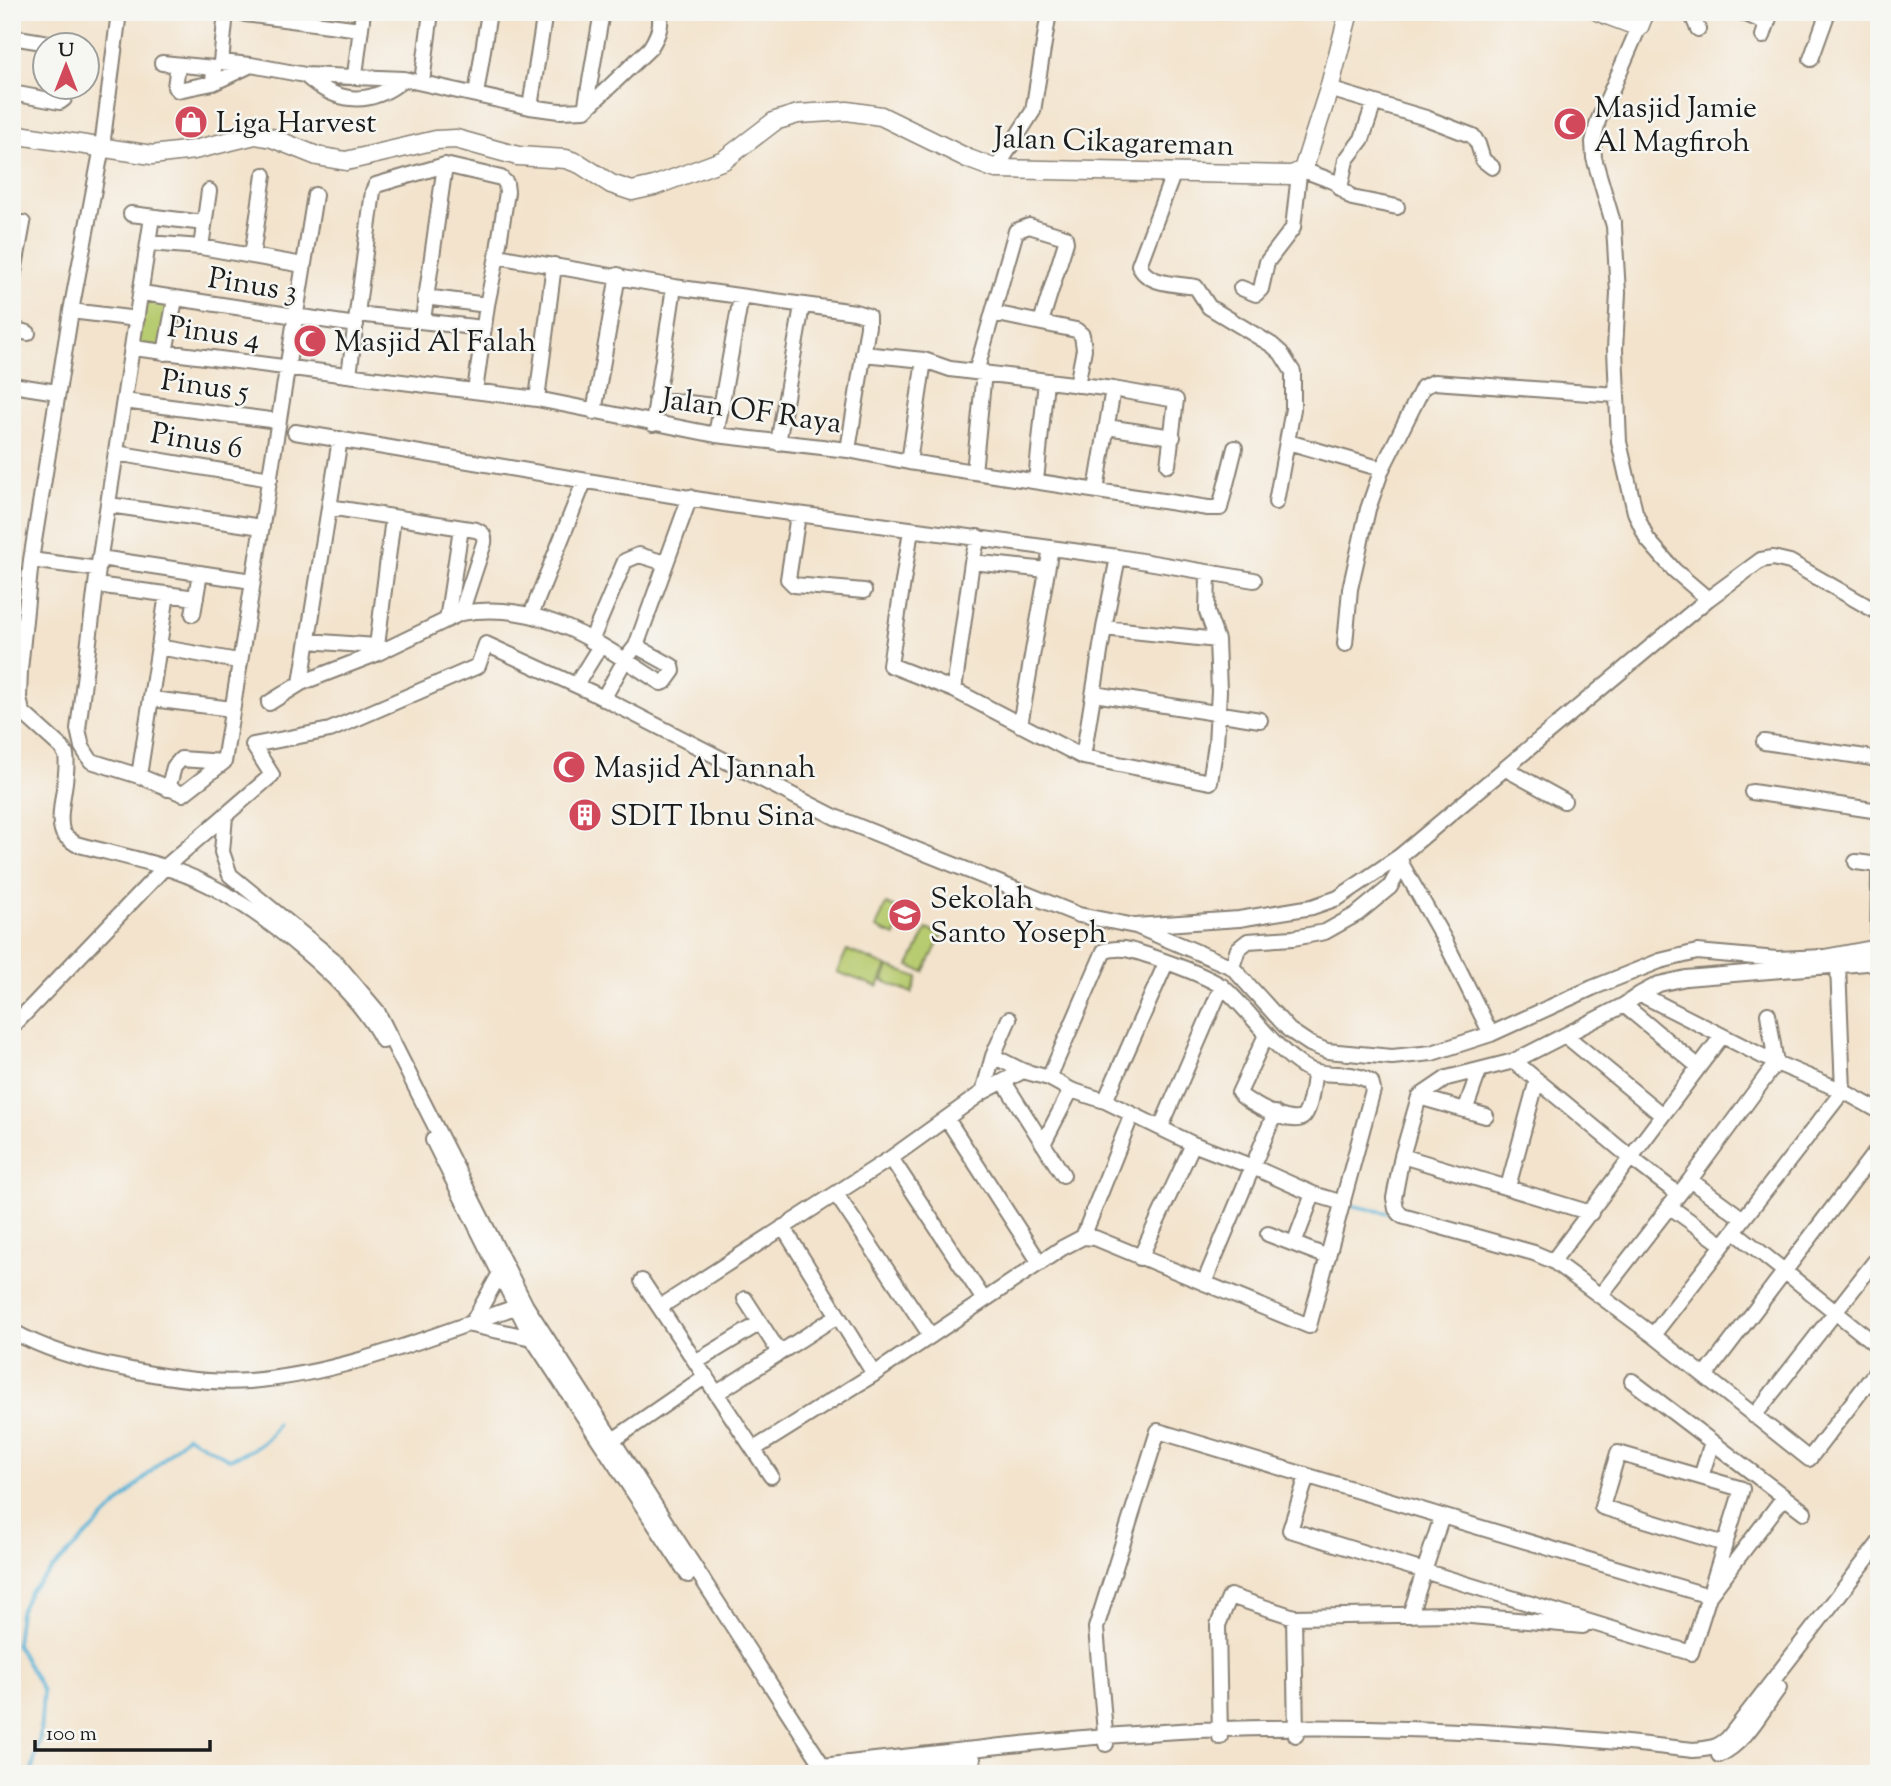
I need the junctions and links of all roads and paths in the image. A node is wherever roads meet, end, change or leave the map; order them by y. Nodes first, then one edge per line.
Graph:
1 (119, 12) edge
2 (226, 12) edge
3 (363, 12) edge
4 (431, 12) edge
5 (489, 12) edge
6 (545, 12) edge
7 (602, 12) edge
8 (659, 12) edge
9 (1049, 12) edge
10 (1349, 12) edge
11 (1598, 12) edge
12 (1687, 12) edge
13 (1741, 12) edge
14 (1828, 12) edge
15 (243, 13) edge
16 (1642, 20) edge
17 (1767, 24) edge
18 (360, 29) junction
19 (1699, 29) dead end
20 (12, 37) edge
21 (32, 40) edge
22 (1811, 59) dead end
23 (162, 63) dead end
24 (178, 65) junction
25 (251, 65) junction
26 (216, 71) junction
27 (305, 75) junction
28 (355, 75) junction
29 (404, 79) junction
30 (422, 82) junction
31 (1329, 89) junction
32 (12, 93) edge
33 (476, 95) junction
34 (32, 97) edge
35 (1374, 103) junction
36 (530, 107) junction
37 (585, 110) junction
38 (12, 134) edge
39 (102, 147) junction
40 (445, 165) junction
41 (1492, 167) dead end
42 (996, 169) junction
43 (1174, 172) junction
44 (1301, 172) junction
45 (264, 175) dead end
46 (1340, 188) junction
47 (209, 191) dead end
48 (315, 195) dead end
49 (1398, 207) dead end
50 (131, 214) dead end
51 (152, 217) junction
52 (204, 223) junction
53 (19, 229) edge
54 (148, 243) junction
55 (201, 247) junction
56 (252, 256) junction
57 (497, 256) junction
58 (303, 265) junction
59 (554, 265) junction
60 (618, 275) junction
61 (12, 283) edge
62 (674, 286) junction
63 (1241, 288) dead end
64 (142, 293) junction
65 (425, 297) junction
66 (741, 297) junction
67 (175, 299) junction
68 (487, 305) junction
69 (802, 306) junction
70 (71, 311) junction
71 (993, 313) junction
72 (295, 317) junction
73 (136, 319) junction
74 (357, 319) junction
75 (423, 320) junction
76 (1041, 322) junction
77 (483, 328) junction
78 (12, 329) edge
79 (28, 333) dead end
80 (133, 348) junction
81 (165, 353) junction
82 (863, 354) junction
83 (924, 360) junction
84 (288, 369) junction
85 (980, 372) junction
86 (349, 375) junction
87 (1046, 382) junction
88 (12, 385) edge
89 (1077, 385) junction
90 (1113, 389) junction
91 (57, 391) junction
92 (475, 391) junction
93 (1617, 395) junction
94 (537, 399) junction
95 (656, 399) junction
96 (124, 401) junction
97 (720, 407) junction
98 (594, 412) junction
99 (278, 421) junction
100 (653, 424) junction
101 (1107, 427) junction
102 (295, 432) dead end
103 (716, 435) junction
104 (1173, 437) junction
105 (340, 439) junction
106 (1288, 442) junction
107 (778, 443) junction
108 (1235, 448) dead end
109 (848, 450) junction
110 (116, 453) junction
111 (908, 462) junction
112 (1168, 465) dead end
113 (1382, 469) junction
114 (974, 472) junction
115 (270, 479) junction
116 (1035, 481) junction
117 (584, 482) junction
118 (1096, 490) junction
119 (690, 497) junction
120 (1276, 502) dead end
121 (109, 505) junction
122 (329, 507) junction
123 (798, 515) junction
124 (393, 518) junction
125 (262, 527) junction
126 (461, 528) junction
127 (911, 530) junction
128 (978, 537) junction
129 (1051, 548) junction
130 (1118, 556) junction
131 (31, 560) junction
132 (665, 562) junction
133 (972, 562) junction
134 (99, 564) junction
135 (1047, 570) junction
136 (200, 573) junction
137 (1208, 573) junction
138 (1254, 580) dead end
139 (251, 581) junction
140 (96, 585) junction
141 (864, 591) dead end
142 (167, 594) junction
143 (196, 598) junction
144 (1708, 599) junction
145 (461, 613) junction
146 (1879, 613) edge
147 (193, 614) dead end
148 (531, 615) junction
149 (447, 620) junction
150 (1104, 628) junction
151 (308, 640) junction
152 (1217, 640) junction
153 (596, 644) junction
154 (1345, 644) dead end
155 (636, 646) junction
156 (158, 647) junction
157 (376, 650) junction
158 (625, 660) junction
159 (238, 661) junction
160 (302, 683) junction
161 (576, 685) junction
162 (954, 690) junction
163 (1094, 694) junction
164 (152, 699) junction
165 (603, 699) junction
166 (269, 704) dead end
167 (232, 709) junction
168 (1218, 712) junction
169 (1260, 720) dead end
170 (1020, 725) junction
171 (1764, 742) dead end
172 (1083, 757) junction
173 (1879, 759) edge
174 (224, 762) junction
175 (1506, 769) junction
176 (139, 776) junction
177 (168, 789) junction
178 (1752, 792) dead end
179 (1564, 801) dead end
180 (1879, 811) edge
181 (225, 816) junction
182 (1401, 861) junction
183 (1856, 862) dead end
184 (1879, 865) edge
185 (226, 867) junction
186 (164, 868) junction
187 (1879, 874) edge
188 (208, 884) junction
189 (1135, 926) junction
190 (1878, 952) edge
191 (1166, 963) junction
192 (1838, 965) junction
193 (1232, 967) junction
194 (1222, 986) junction
195 (1640, 995) junction
196 (1624, 1005) junction
197 (1768, 1014) dead end
198 (1009, 1018) dead end
199 (12, 1027) edge
200 (1491, 1034) junction
201 (1266, 1035) junction
202 (1565, 1035) junction
203 (1722, 1036) junction
204 (1770, 1038) junction
205 (1746, 1048) junction
206 (993, 1056) junction
207 (1514, 1061) junction
208 (1776, 1063) junction
209 (1699, 1068) junction
210 (1023, 1071) junction
211 (1479, 1071) junction
212 (1315, 1072) junction
213 (1049, 1078) junction
214 (1537, 1080) junction
215 (1004, 1082) junction
216 (1071, 1090) junction
217 (1843, 1091) junction
218 (984, 1092) junction
219 (1419, 1097) junction
220 (1105, 1101) junction
221 (1466, 1108) junction
222 (1879, 1111) edge
223 (1275, 1113) junction
224 (1132, 1114) junction
225 (1662, 1115) junction
226 (1486, 1116) dead end
227 (947, 1119) junction
228 (1161, 1127) junction
229 (1193, 1143) junction
230 (1043, 1144) junction
231 (1879, 1147) edge
232 (1402, 1156) junction
233 (891, 1158) junction
234 (1631, 1158) junction
235 (1253, 1167) junction
236 (1063, 1175) dead end
237 (1690, 1180) junction
238 (1508, 1187) junction
239 (836, 1194) junction
240 (1313, 1194) junction
241 (1673, 1200) junction
242 (1343, 1203) junction
243 (1591, 1213) junction
244 (1739, 1225) junction
245 (783, 1227) junction
246 (1268, 1234) dead end
247 (1083, 1237) junction
248 (1294, 1244) junction
249 (1723, 1245) junction
250 (1140, 1258) junction
251 (1328, 1258) junction
252 (1553, 1261) junction
253 (1040, 1264) junction
254 (1876, 1265) edge
255 (1785, 1272) junction
256 (499, 1275) junction
257 (642, 1281) dead end
258 (1204, 1283) junction
259 (1600, 1296) junction
260 (745, 1299) dead end
261 (984, 1300) junction
262 (520, 1305) junction
263 (660, 1307) junction
264 (1836, 1313) junction
265 (837, 1315) junction
266 (760, 1323) junction
267 (471, 1325) junction
268 (12, 1331) edge
269 (1653, 1335) junction
270 (931, 1336) junction
271 (532, 1338) junction
272 (1879, 1347) edge
273 (779, 1352) junction
274 (696, 1363) junction
275 (1879, 1368) edge
276 (874, 1374) junction
277 (706, 1376) junction
278 (1704, 1376) junction
279 (1632, 1381) dead end
280 (717, 1393) junction
281 (1754, 1416) junction
282 (1712, 1442) junction
283 (608, 1444) junction
284 (754, 1450) junction
285 (771, 1476) dead end
286 (1307, 1476) junction
287 (1701, 1477) junction
288 (1784, 1497) junction
289 (1804, 1512) dead end
290 (1442, 1516) junction
291 (1879, 1543) edge
292 (1725, 1544) junction
293 (1879, 1559) edge
294 (1424, 1571) junction
295 (1709, 1596) junction
296 (1410, 1615) junction
297 (1294, 1617) junction
298 (1612, 1628) junction
299 (1296, 1731) junction
300 (1220, 1733) junction
301 (1106, 1740) junction
302 (1709, 1753) junction
303 (821, 1771) edge
304 (861, 1774) edge

1 - 39 street
2 - 26 street
3 - 18 street
4 - 30 street
5 - 33 street
6 - 36 street
7 - 37 street
8 - 37 street
9 - 42 street
10 - 31 street
11 - 16 street
12 - 19 street
13 - 17 street
14 - 22 street
15 - 18 street
16 - 93 street
18 - 28 street
20 - 21 street
23 - 24 street
24 - 26 street
24 - 26 street
25 - 26 street
25 - 26 street
25 - 27 street
27 - 28 street
27 - 29 street
28 - 29 street
29 - 30 street
30 - 33 street
31 - 35 street
31 - 44 street
32 - 34 street
33 - 36 street
35 - 41 street
35 - 46 street
36 - 37 street
38 - 39 street, Jalan Cikagareman
39 - 42 street, Jalan Cikagareman
39 - 70 street
40 - 57 street
40 - 65 street
40 - 74 street
42 - 43 street, Jalan Cikagareman
43 - 44 street, Jalan Cikagareman
43 - 106 street
44 - 46 street
44 - 63 street
45 - 56 street
46 - 49 street
47 - 52 street
48 - 58 street
50 - 51 street
51 - 52 street
51 - 54 street
52 - 55 street
53 - 61 street
54 - 55 street
54 - 64 street
55 - 56 street
56 - 58 street
57 - 59 street
57 - 68 street
58 - 72 street
59 - 60 street
59 - 94 street
60 - 62 street
60 - 98 street
62 - 66 street
62 - 95 street
64 - 67 street, Pinus 3
64 - 73 street
65 - 68 street
65 - 75 street
66 - 69 street
66 - 97 street
67 - 72 street, Pinus 3
67 - 81 street
68 - 77 street
69 - 82 street
69 - 107 street
70 - 73 street
70 - 91 street
71 - 76 street
71 - 76 street
71 - 85 street
72 - 74 street, Pinus 3
72 - 84 street
73 - 80 street
74 - 75 street, Pinus 3
74 - 86 street
75 - 77 street, Pinus 3
76 - 89 street
77 - 92 street
78 - 79 street
80 - 81 street, Pinus 4
80 - 96 street
81 - 84 street, Pinus 4
82 - 83 street
82 - 109 street
83 - 85 street
83 - 111 street
84 - 86 street, Jalan OF Raya
84 - 99 street
85 - 87 street
85 - 114 street
86 - 92 street, Jalan OF Raya
87 - 89 street
87 - 116 street
88 - 91 street
89 - 90 street
90 - 101 street
90 - 104 street
91 - 131 street
92 - 94 street, Jalan OF Raya
93 - 113 street
93 - 144 street
94 - 98 street, Jalan OF Raya
95 - 97 street
95 - 100 street
96 - 99 street, Pinus 5
96 - 110 street
97 - 103 street
98 - 100 street, Jalan OF Raya
99 - 115 street
100 - 103 street, Jalan OF Raya
101 - 104 street
101 - 118 street
102 - 105 street
103 - 107 street, Jalan OF Raya
104 - 112 street
105 - 117 street
105 - 122 street
106 - 113 street
106 - 120 street
107 - 109 street, Jalan OF Raya
108 - 118 street, Jalan OF Raya
109 - 111 street, Jalan OF Raya
110 - 115 street, Pinus 6
110 - 121 street
111 - 114 street, Jalan OF Raya
113 - 154 street
114 - 116 street, Jalan OF Raya
115 - 125 street
116 - 118 street, Jalan OF Raya
117 - 119 street
117 - 148 street
119 - 123 street
119 - 132 street
121 - 125 street
121 - 134 street
122 - 124 street
122 - 151 street
123 - 127 street
123 - 141 street
124 - 126 street
124 - 157 street
125 - 139 street
126 - 145 street
126 - 149 street
127 - 128 street
127 - 162 street
128 - 129 street
128 - 133 street
129 - 130 street
129 - 135 street
130 - 137 street
130 - 150 street
131 - 134 street
131 - 186 street
132 - 153 street
132 - 155 street
133 - 135 street
133 - 162 street
134 - 136 street
134 - 140 street
135 - 170 street
136 - 139 street
136 - 143 street
137 - 138 street
137 - 152 street
139 - 159 street
140 - 142 street
140 - 176 street
142 - 143 street
142 - 156 street
143 - 147 street
144 - 146 street
144 - 175 street
145 - 148 street
145 - 149 street
148 - 153 street
149 - 157 street
150 - 152 street
150 - 163 street
151 - 157 street
151 - 160 street
152 - 168 street
153 - 158 street
153 - 161 street
155 - 158 street
155 - 158 street
156 - 159 street
156 - 164 street
157 - 160 street
158 - 165 street
159 - 167 street
160 - 166 street
161 - 165 street
161 - 181 street
162 - 170 street
163 - 168 street
163 - 172 street
164 - 167 street
164 - 176 street
165 - 189 street
167 - 174 street
168 - 169 street
168 - 172 street
170 - 172 street
171 - 173 street
174 - 177 street
174 - 177 street
175 - 179 street
175 - 182 street
176 - 177 street
178 - 180 street
181 - 185 street
181 - 186 street
182 - 189 street
182 - 193 street
182 - 200 street
183 - 184 street
185 - 188 street
185 - 262 street
186 - 188 street
186 - 199 street
187 - 190 street
188 - 256 street
189 - 193 street
190 - 192 street
190 - 200 street
191 - 194 street
191 - 213 street
191 - 220 street
192 - 195 street
192 - 217 street
193 - 200 street
194 - 201 street
194 - 228 street
195 - 196 street
195 - 203 street
196 - 202 street
196 - 209 street
197 - 204 street
198 - 206 street
201 - 212 street
201 - 223 street
202 - 207 street
202 - 225 street
203 - 205 street
203 - 209 street
204 - 205 street
204 - 208 street
205 - 208 street
206 - 210 street
206 - 218 street
207 - 211 street
207 - 214 street
208 - 217 street
208 - 237 street
209 - 225 street
210 - 213 street
210 - 215 street
211 - 219 street
211 - 221 street
212 - 223 street
212 - 242 street
213 - 216 street
214 - 234 street
214 - 238 street
215 - 218 street
215 - 230 street
216 - 220 street
216 - 230 street
217 - 222 street
217 - 244 street
218 - 227 street
219 - 221 street
219 - 232 street
220 - 224 street
221 - 226 street
223 - 235 street
224 - 228 street
224 - 247 street
225 - 234 street
227 - 233 street
227 - 253 street
228 - 229 street
229 - 235 street
229 - 250 street
230 - 236 street
231 - 255 street
232 - 238 street
232 - 252 street
233 - 239 street
233 - 261 street
234 - 241 street
234 - 243 street
235 - 240 street
235 - 258 street
237 - 241 street
237 - 244 street
238 - 243 street
239 - 245 street
239 - 270 street
240 - 242 street
240 - 248 street
241 - 249 street
241 - 259 street
242 - 251 street
243 - 252 street
244 - 249 street
244 - 255 street
245 - 263 street
245 - 265 street
246 - 248 street
247 - 250 street
247 - 253 street
248 - 251 street
249 - 269 street
250 - 258 street
251 - 258 street
252 - 259 street
253 - 261 street
254 - 264 street
255 - 264 street
255 - 278 street
256 - 262 street
256 - 267 street
257 - 263 street
259 - 269 street
260 - 266 street
261 - 270 street
262 - 267 street
262 - 271 street
262 - 283 street
263 - 274 street
264 - 272 street
264 - 281 street
265 - 273 street
265 - 276 street
266 - 273 street
266 - 274 street
267 - 268 street
267 - 271 street
269 - 278 street
270 - 276 street
271 - 283 street
273 - 280 street
274 - 277 street
275 - 281 street
276 - 284 street
277 - 280 street
277 - 283 street
278 - 281 street
279 - 282 street
280 - 284 street
282 - 287 street
282 - 288 street
283 - 303 street
284 - 285 street
286 - 290 street
286 - 294 street
286 - 301 street
287 - 292 street
287 - 292 street
288 - 289 street
288 - 295 street
290 - 294 street
290 - 295 street
291 - 302 street
292 - 295 street
293 - 302 street
294 - 296 street
294 - 298 street
295 - 298 street
296 - 297 street
296 - 298 street
297 - 299 street
297 - 300 street
299 - 300 street
299 - 302 street
300 - 301 street
301 - 303 street
301 - 304 street

